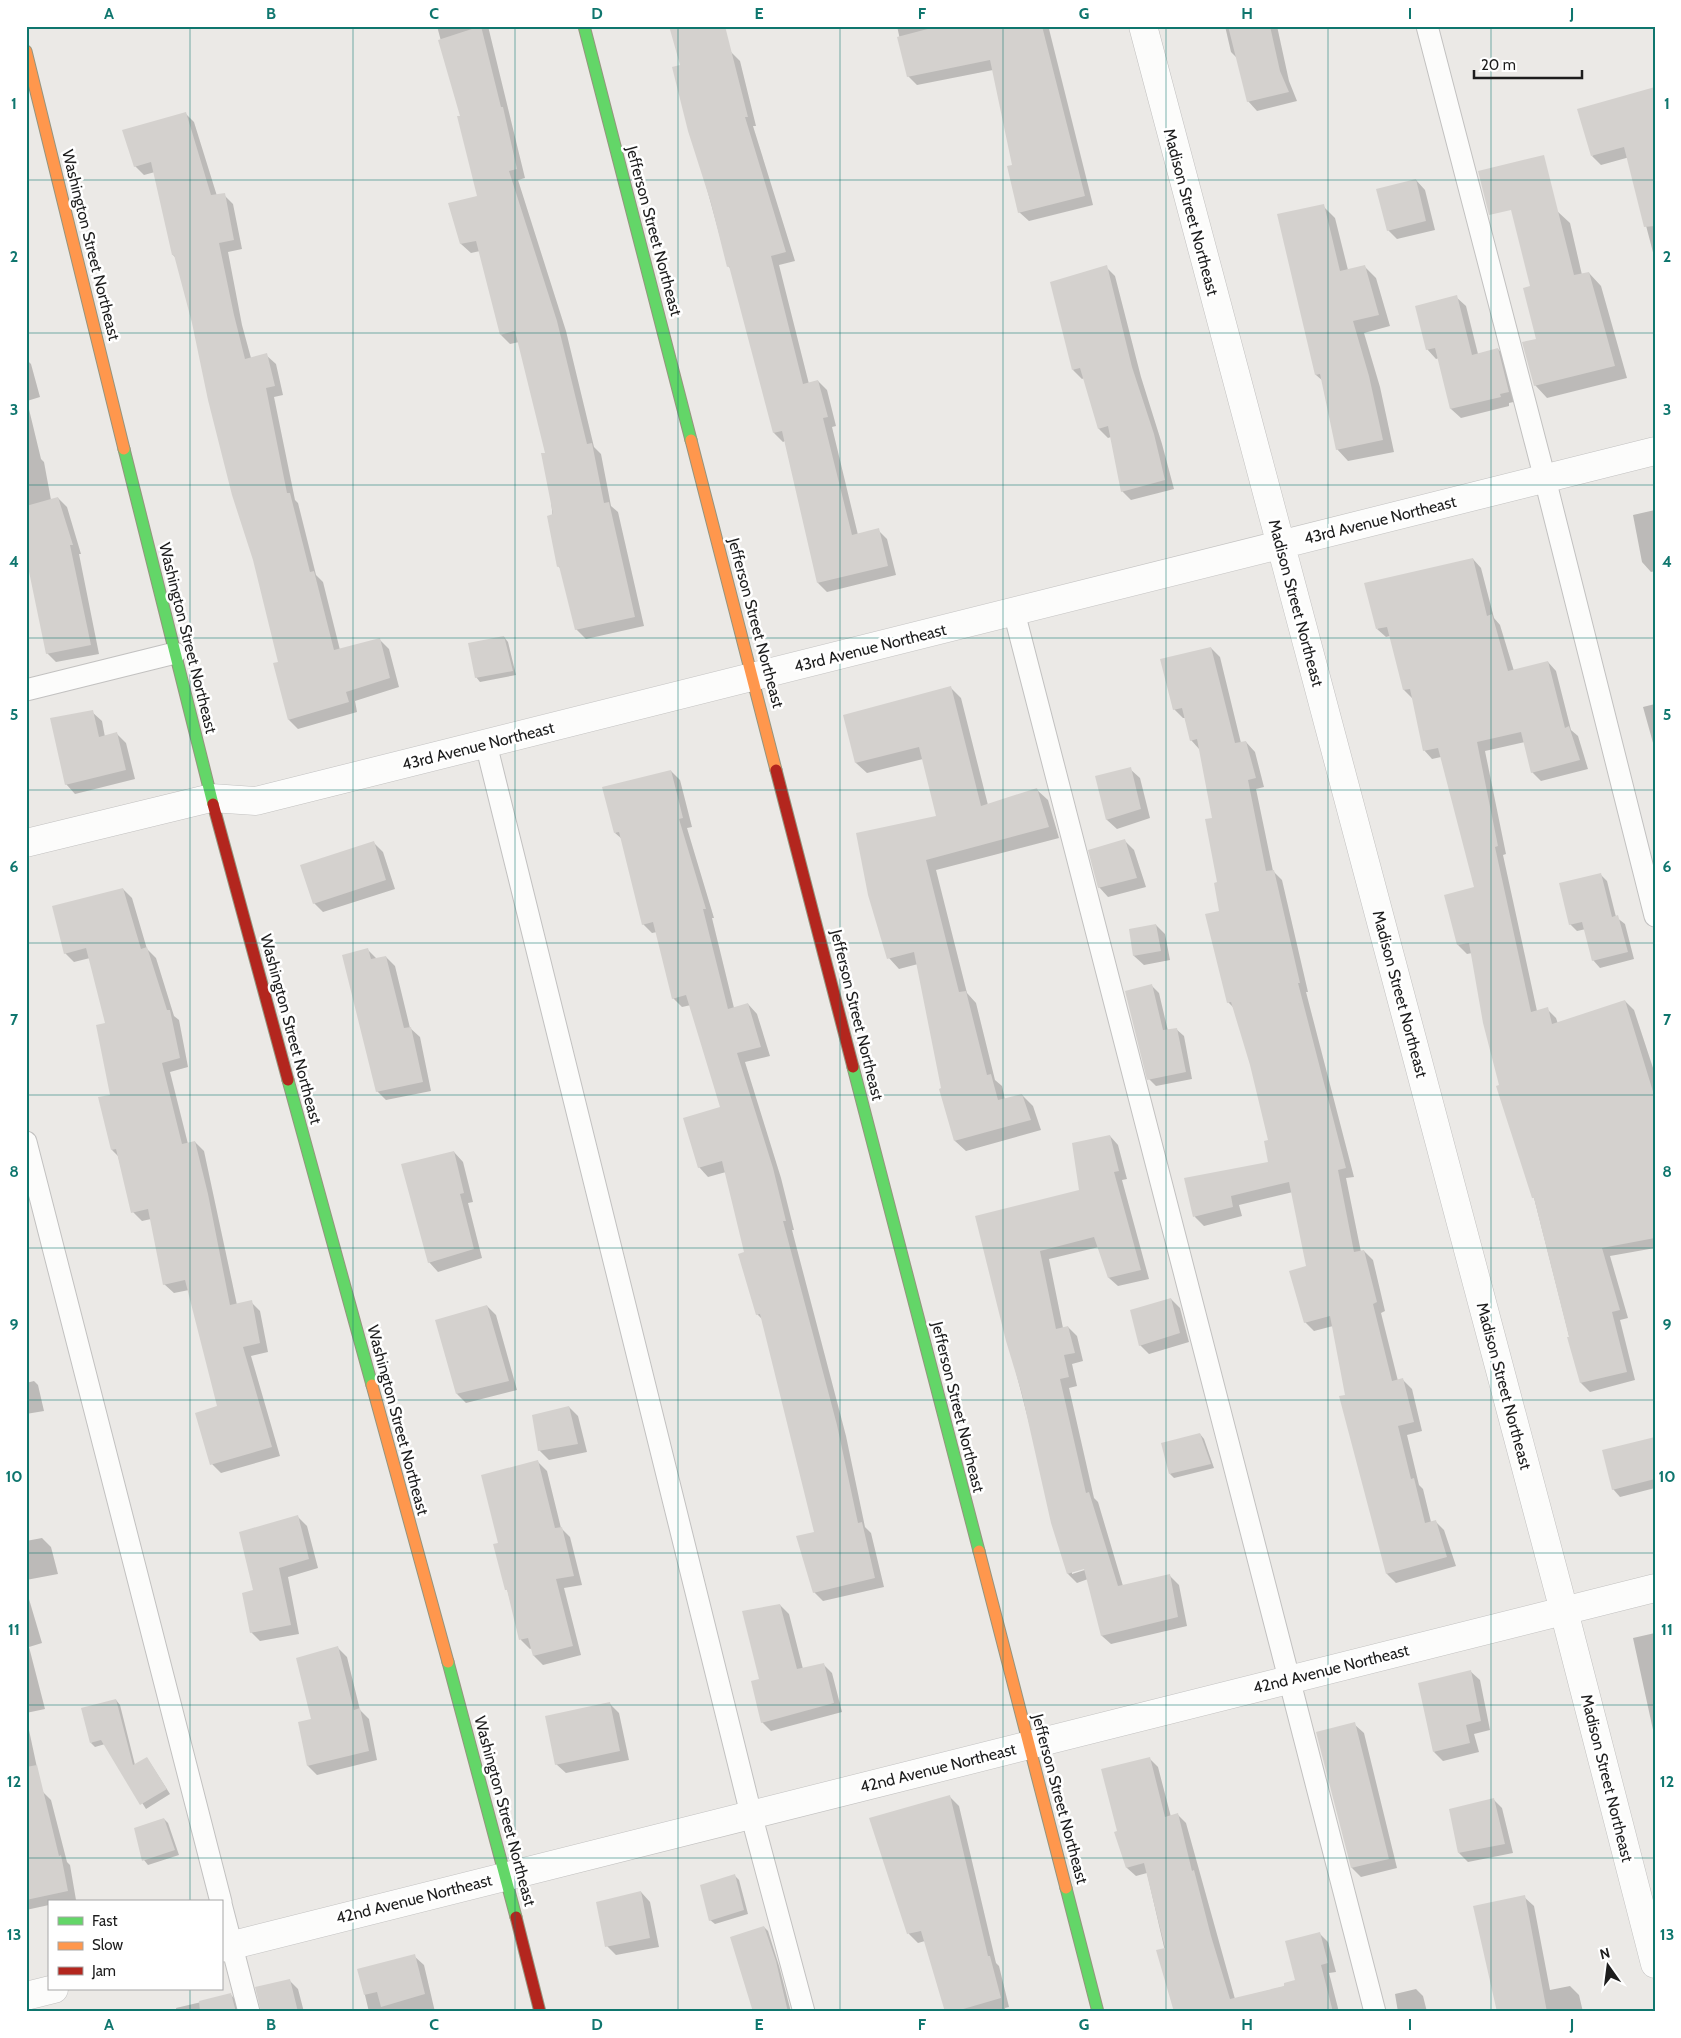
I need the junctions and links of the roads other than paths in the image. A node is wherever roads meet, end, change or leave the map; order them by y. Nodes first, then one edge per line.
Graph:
1 (584, 26) edge
2 (1142, 26) edge
3 (1427, 26) edge
4 (26, 51) edge
5 (1655, 451) edge
6 (1545, 479) junction
7 (1281, 545) junction
8 (1014, 612) junction
9 (175, 653) junction
10 (753, 677) junction
11 (26, 690) edge
12 (486, 744) junction
13 (210, 798) junction
14 (26, 843) edge
15 (1655, 916) edge
16 (26, 1142) edge
17 (1655, 1588) edge
18 (1564, 1611) junction
19 (1290, 1680) junction
20 (1029, 1745) junction
21 (751, 1814) junction
22 (506, 1876) junction
23 (220, 1900) edge
24 (222, 1912) edge
25 (226, 1946) edge
26 (1655, 1964) edge
27 (50, 1990) edge
28 (26, 1996) edge
29 (249, 2012) edge
30 (540, 2012) edge
31 (804, 2012) edge
32 (1098, 2012) edge
33 (1374, 2012) edge

1 - 10 street, Jefferson Street Northeast
2 - 7 street, Madison Street Northeast
3 - 6 lane
4 - 9 street, Washington Street Northeast
5 - 6 street, 43rd Avenue Northeast
6 - 7 street, 43rd Avenue Northeast
6 - 15 lane
7 - 8 street, 43rd Avenue Northeast
7 - 18 street, Madison Street Northeast
8 - 10 street, 43rd Avenue Northeast
8 - 19 lane
9 - 11 lane
9 - 13 street, Washington Street Northeast
10 - 12 street, 43rd Avenue Northeast
10 - 20 street, Jefferson Street Northeast
12 - 13 street, 43rd Avenue Northeast
12 - 21 lane
13 - 14 street, 43rd Avenue Northeast
13 - 22 street, Washington Street Northeast
16 - 23 lane
17 - 18 street, 42nd Avenue Northeast
18 - 19 street, 42nd Avenue Northeast
18 - 26 street, Madison Street Northeast
19 - 20 street, 42nd Avenue Northeast
19 - 33 lane
20 - 21 street, 42nd Avenue Northeast
20 - 32 street, Jefferson Street Northeast
21 - 22 street, 42nd Avenue Northeast
21 - 31 lane
22 - 25 street, 42nd Avenue Northeast
22 - 30 street, Washington Street Northeast
24 - 25 lane
25 - 29 lane
27 - 28 street

